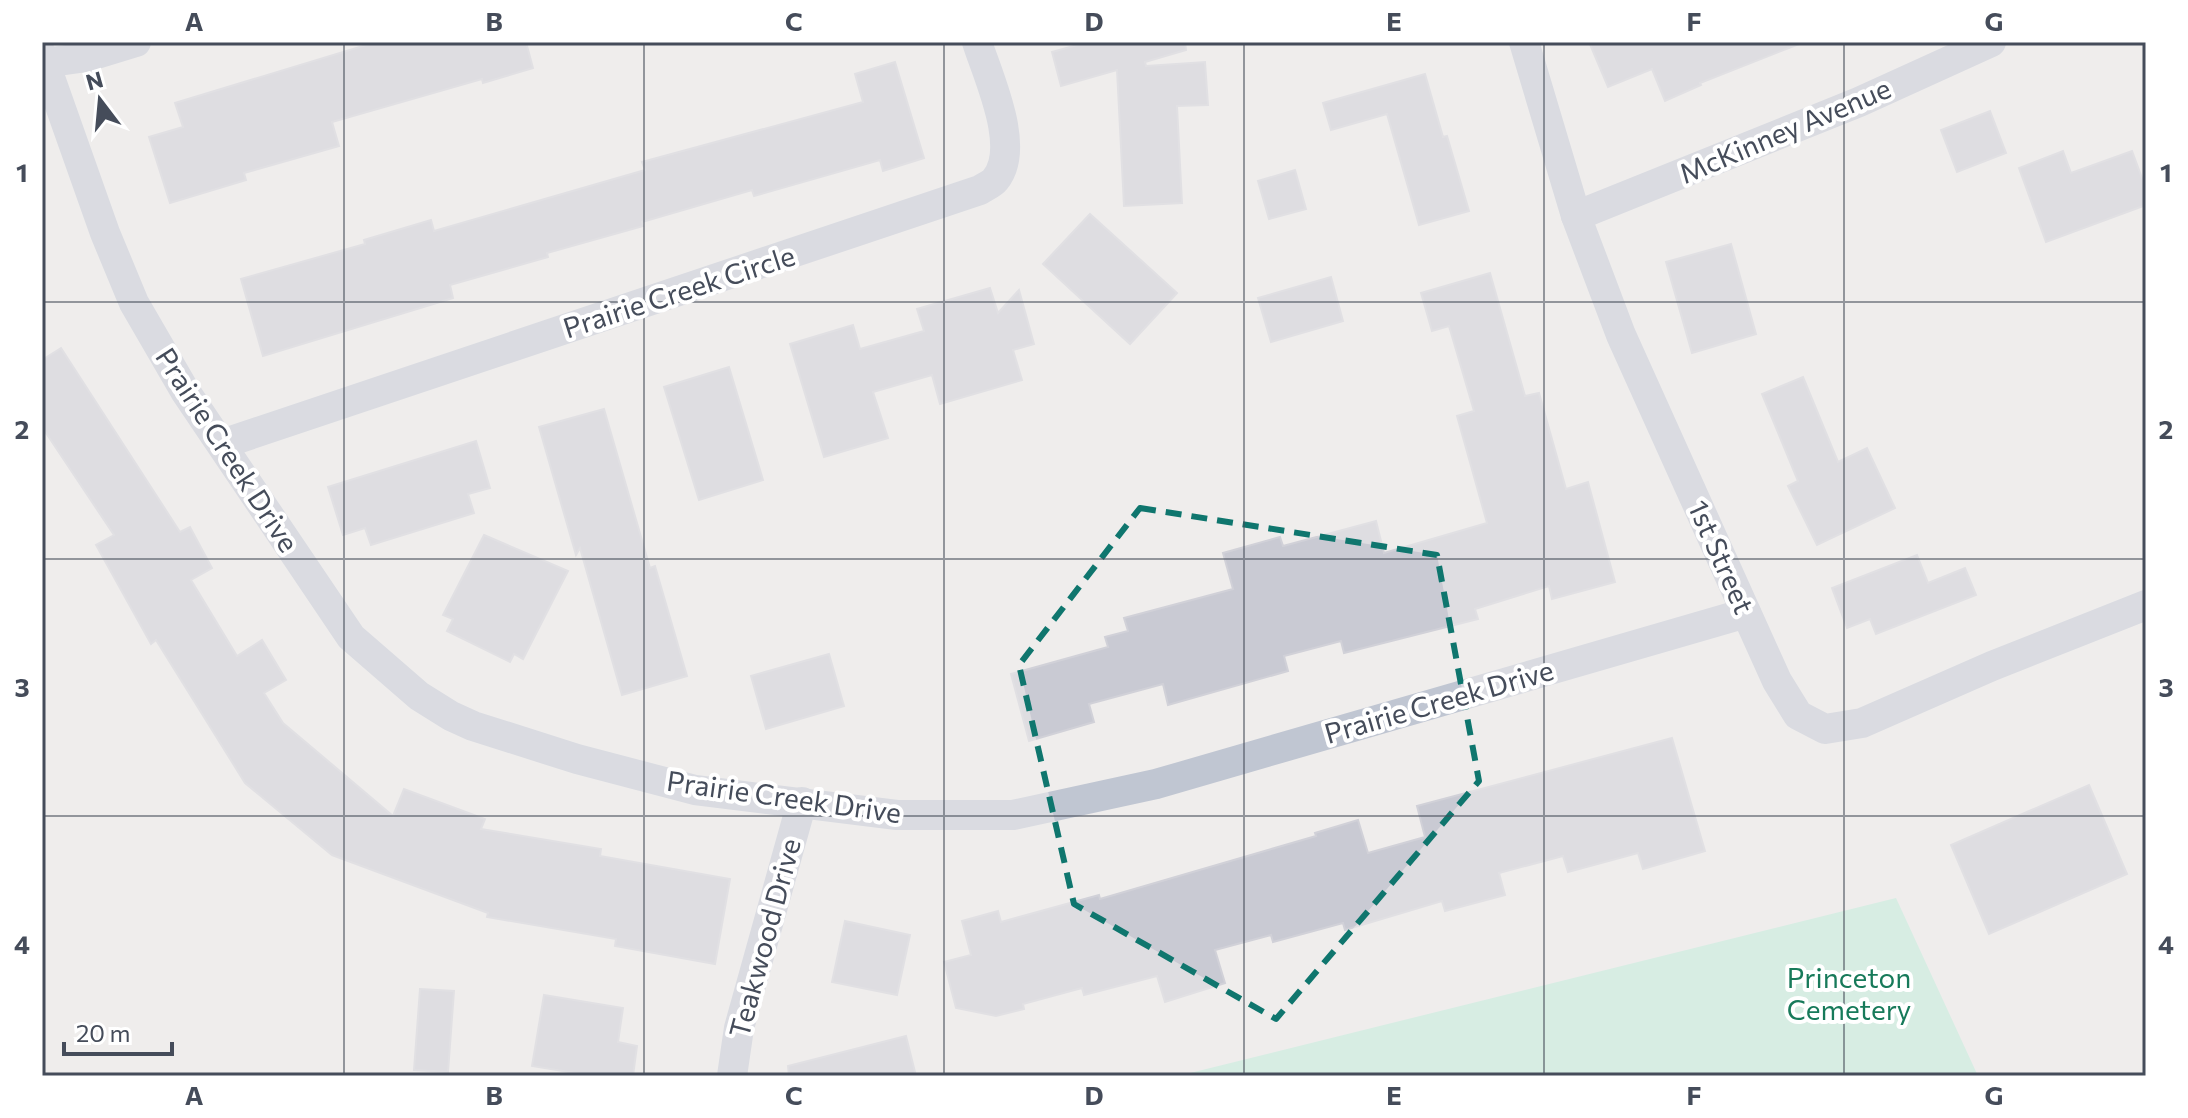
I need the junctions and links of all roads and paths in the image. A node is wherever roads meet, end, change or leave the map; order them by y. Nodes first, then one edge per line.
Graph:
1 (136, 42) edge
2 (977, 42) edge
3 (1524, 42) edge
4 (1991, 42) edge
5 (43, 59) edge
6 (1576, 216) junction
7 (222, 444) junction
8 (2146, 605) edge
9 (1746, 613) junction
10 (802, 802) junction
11 (732, 1076) edge

1 - 5 street
2 - 7 street, Prairie Creek Circle
3 - 6 street, 1st Street
4 - 6 street, McKinney Avenue
5 - 7 street, Prairie Creek Drive
6 - 9 street, 1st Street
7 - 10 street, Prairie Creek Drive
8 - 9 street, 1st Street
9 - 10 street, Prairie Creek Drive
10 - 11 street, Teakwood Drive

